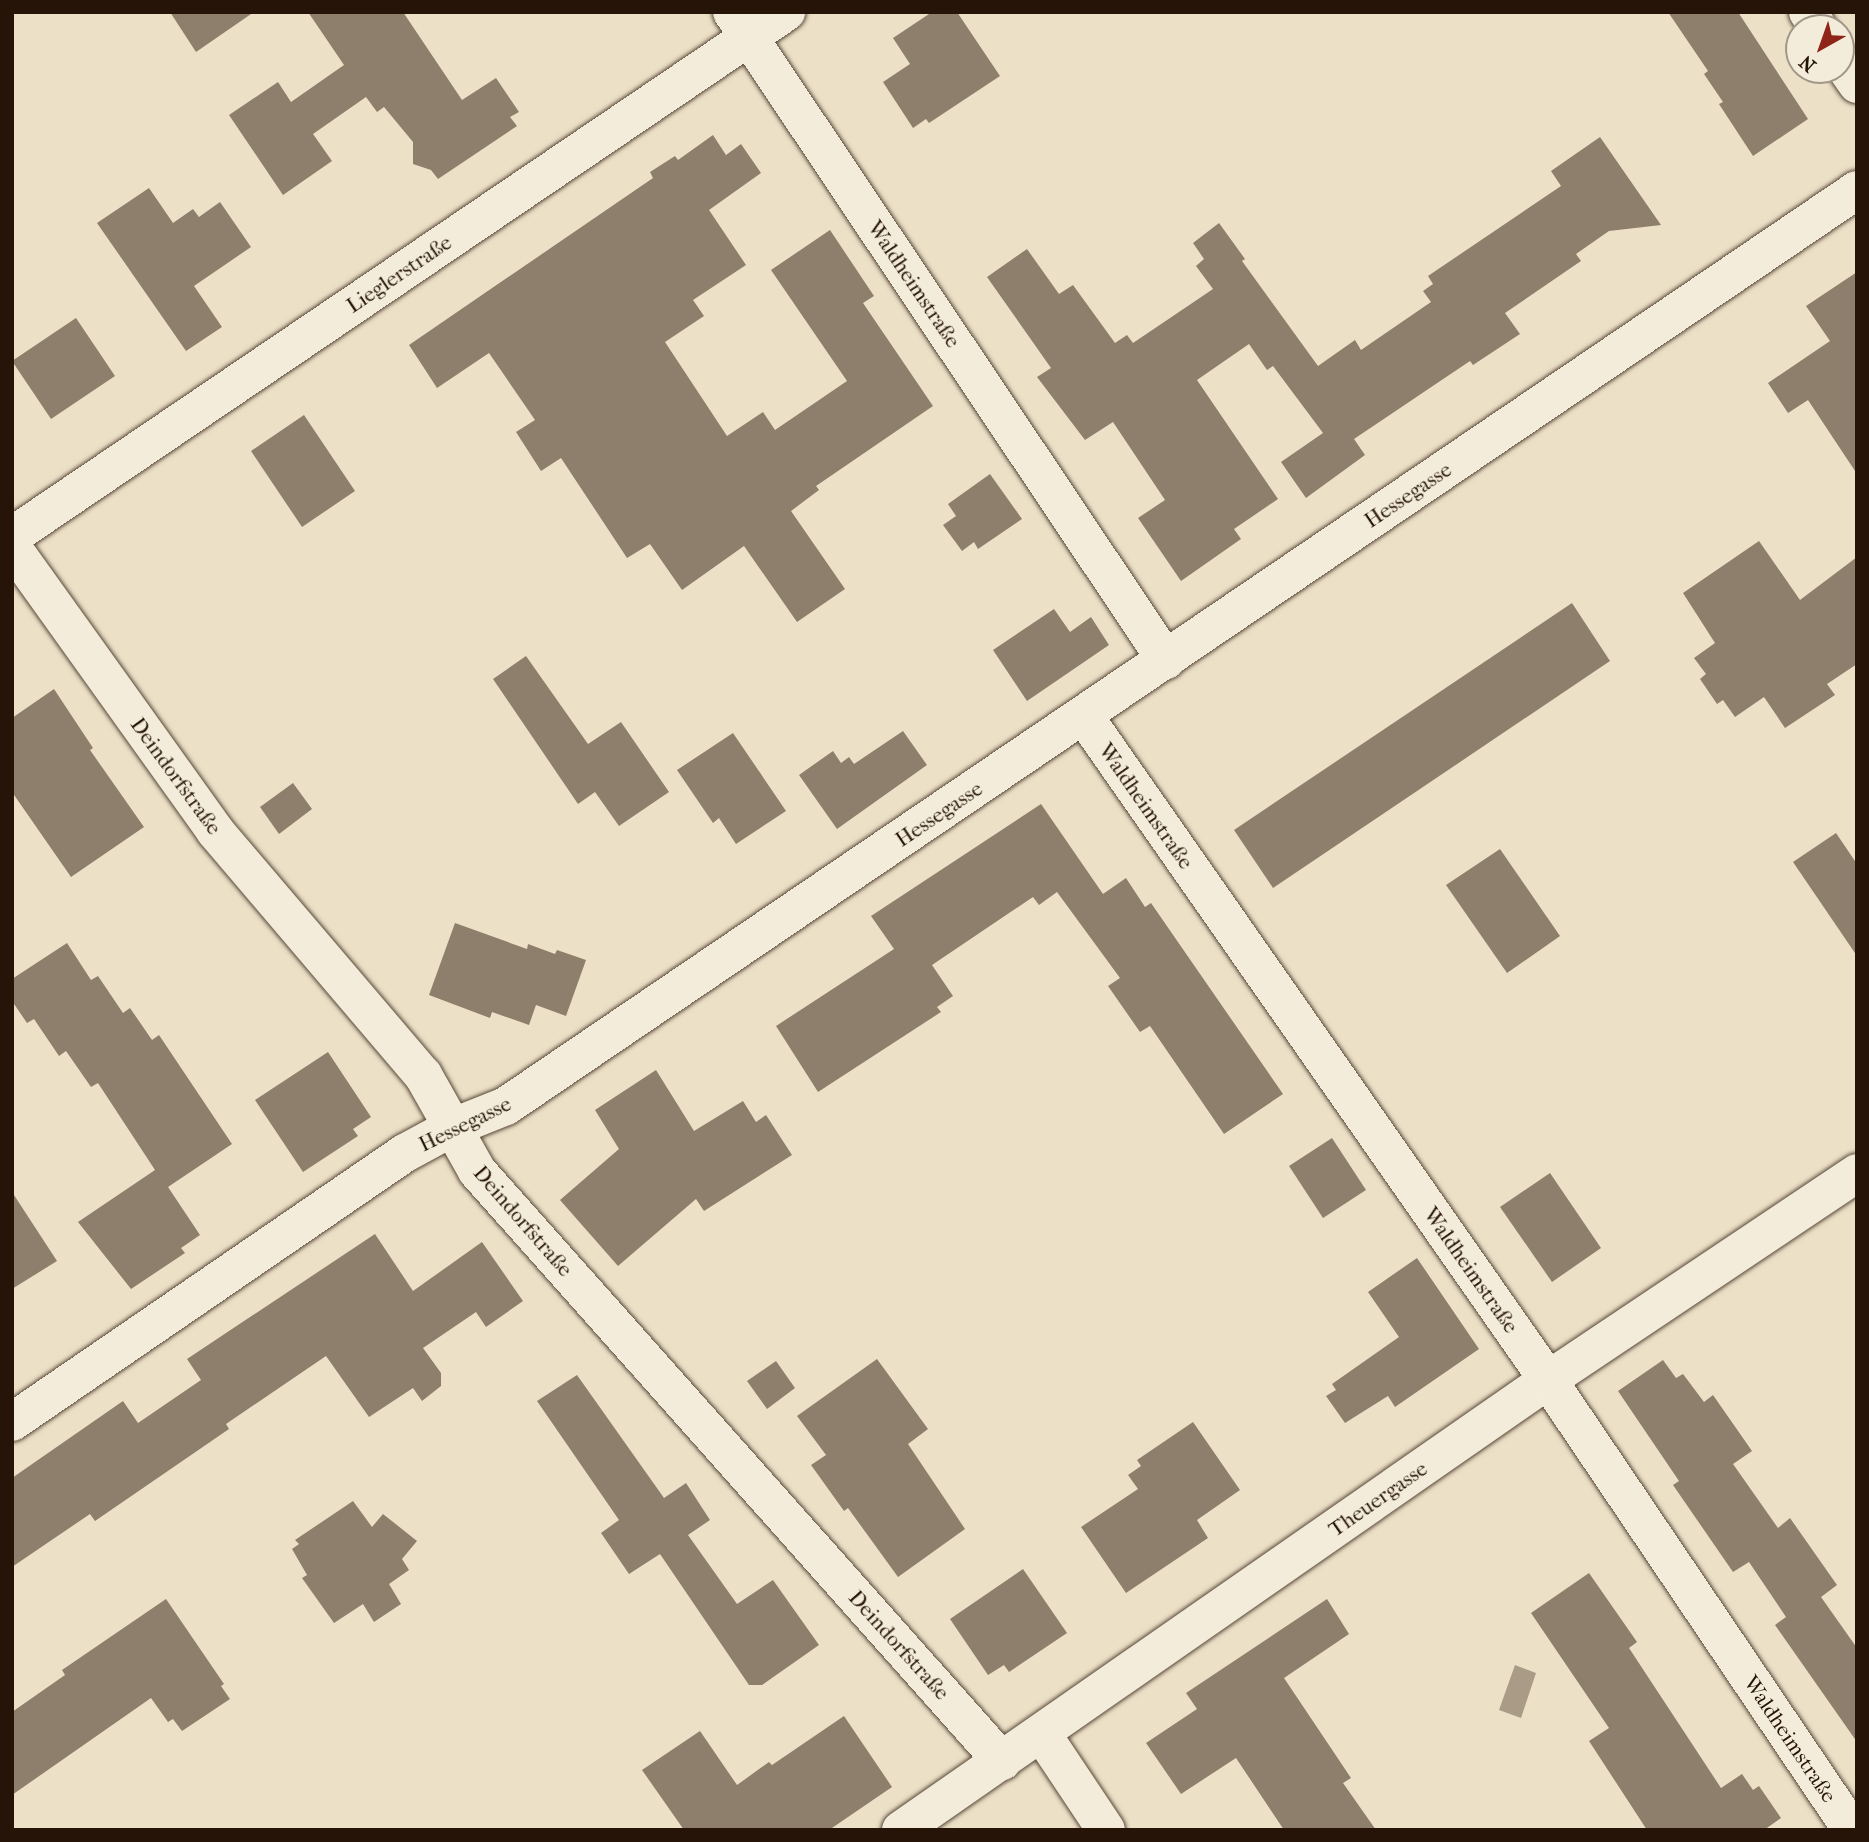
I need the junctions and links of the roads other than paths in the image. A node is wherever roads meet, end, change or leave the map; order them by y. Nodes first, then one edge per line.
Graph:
1 (786, 12) edge
2 (740, 25) edge
3 (1857, 190) edge
4 (12, 536) edge
5 (12, 547) edge
6 (1166, 660) junction
7 (1084, 716) junction
8 (451, 1128) junction
9 (1857, 1172) edge
10 (1548, 1380) junction
11 (12, 1422) edge
12 (1042, 1734) junction
13 (1002, 1761) junction
14 (901, 1830) edge
15 (1106, 1830) edge
16 (1852, 1830) edge

1 - 2 street, Lieglerstraße
2 - 4 street, Lieglerstraße
2 - 6 street, Waldheimstraße
3 - 6 street, Hessegasse
5 - 8 street, Deindorfstraße
6 - 7 street, Hessegasse
7 - 8 street, Hessegasse
7 - 10 street, Waldheimstraße
8 - 11 street, Hessegasse
8 - 13 street, Deindorfstraße
9 - 10 street, Theuergasse
10 - 12 street, Theuergasse
10 - 16 street, Waldheimstraße
12 - 13 street, Theuergasse
12 - 15 street
13 - 14 street, Theuergasse

